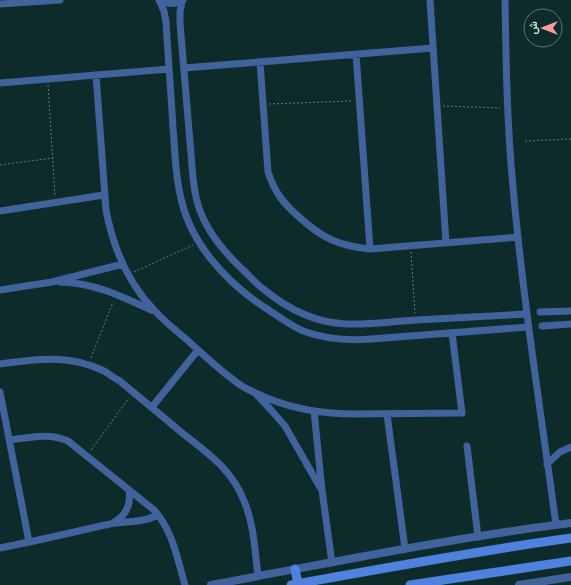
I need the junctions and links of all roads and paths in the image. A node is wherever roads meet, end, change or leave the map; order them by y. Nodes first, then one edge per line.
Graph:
1 (60, 0) edge
2 (159, 0) edge
3 (183, 0) edge
4 (430, 0) edge
5 (505, 0) edge
6 (0, 4) edge
7 (433, 48) junction
8 (356, 54) junction
9 (260, 62) junction
10 (184, 68) junction
11 (169, 69) junction
12 (96, 75) junction
13 (48, 79) junction
14 (0, 83) edge
15 (360, 100) junction
16 (263, 105) junction
17 (437, 106) junction
18 (508, 108) junction
19 (571, 139) edge
20 (524, 141) dead end
21 (53, 158) junction
22 (0, 165) edge
23 (104, 195) junction
24 (56, 202) junction
25 (0, 211) edge
26 (518, 237) junction
27 (199, 242) junction
28 (446, 243) junction
29 (411, 246) junction
30 (370, 249) junction
31 (123, 264) junction
32 (128, 275) junction
33 (52, 282) junction
34 (0, 290) edge
35 (116, 294) junction
36 (155, 311) junction
37 (571, 311) edge
38 (540, 312) dead end
39 (527, 314) junction
40 (416, 320) junction
41 (571, 324) edge
42 (542, 326) dead end
43 (528, 327) junction
44 (452, 333) junction
45 (198, 350) junction
46 (0, 364) edge
47 (88, 365) junction
48 (0, 392) edge
49 (133, 392) junction
50 (254, 392) junction
51 (152, 407) junction
52 (314, 411) junction
53 (387, 414) junction
54 (9, 440) junction
55 (467, 446) dead end
56 (571, 447) edge
57 (87, 456) junction
58 (547, 464) junction
59 (129, 490) junction
60 (322, 490) junction
61 (158, 515) junction
62 (571, 523) edge
63 (112, 524) junction
64 (556, 525) junction
65 (478, 537) junction
66 (571, 538) edge
67 (29, 542) junction
68 (0, 548) edge
69 (405, 549) junction
70 (571, 561) edge
71 (332, 563) junction
72 (295, 569) junction
73 (258, 576) junction
74 (571, 578) edge
75 (294, 584) edge
76 (185, 585) edge
77 (210, 585) edge
78 (410, 585) edge
79 (519, 585) edge

1 - 6 street
2 - 3 street
2 - 11 street
3 - 10 street
4 - 7 street
5 - 18 street
7 - 8 street
7 - 17 street
8 - 9 street
8 - 15 street
9 - 10 street
9 - 16 street
10 - 40 street
11 - 12 street
11 - 27 street
12 - 13 street
12 - 23 street
13 - 14 street
13 - 21 path
15 - 16 path
15 - 30 street
16 - 30 street
17 - 18 path
17 - 28 street
18 - 26 street
19 - 20 path
21 - 22 path
21 - 24 path
23 - 24 street
23 - 31 street
24 - 25 street
26 - 28 street
26 - 39 street
27 - 32 path
27 - 44 street
28 - 29 street
29 - 30 street
29 - 40 path
31 - 32 street
31 - 33 street
32 - 36 street
33 - 34 street
33 - 35 street
35 - 36 street
35 - 47 path
36 - 45 street
37 - 38 street
39 - 40 street
39 - 43 street
41 - 42 street
43 - 44 street
43 - 58 street
44 - 53 street
45 - 50 street
45 - 51 street
46 - 47 street
47 - 49 street
48 - 54 street
49 - 51 street
49 - 57 path
50 - 52 street
50 - 60 street
51 - 73 street
52 - 53 street
52 - 60 street
53 - 69 street
54 - 57 street
54 - 67 street
55 - 65 street
56 - 58 street
57 - 59 street
58 - 64 street
59 - 61 street
59 - 63 street
60 - 71 street
61 - 63 street
61 - 76 street
62 - 64 street
63 - 67 street
64 - 65 street
65 - 69 street
66 - 75 main road
67 - 68 street
69 - 71 street
70 - 78 main road
71 - 72 street
72 - 73 street
72 - 75 main road
73 - 77 street
74 - 79 street

